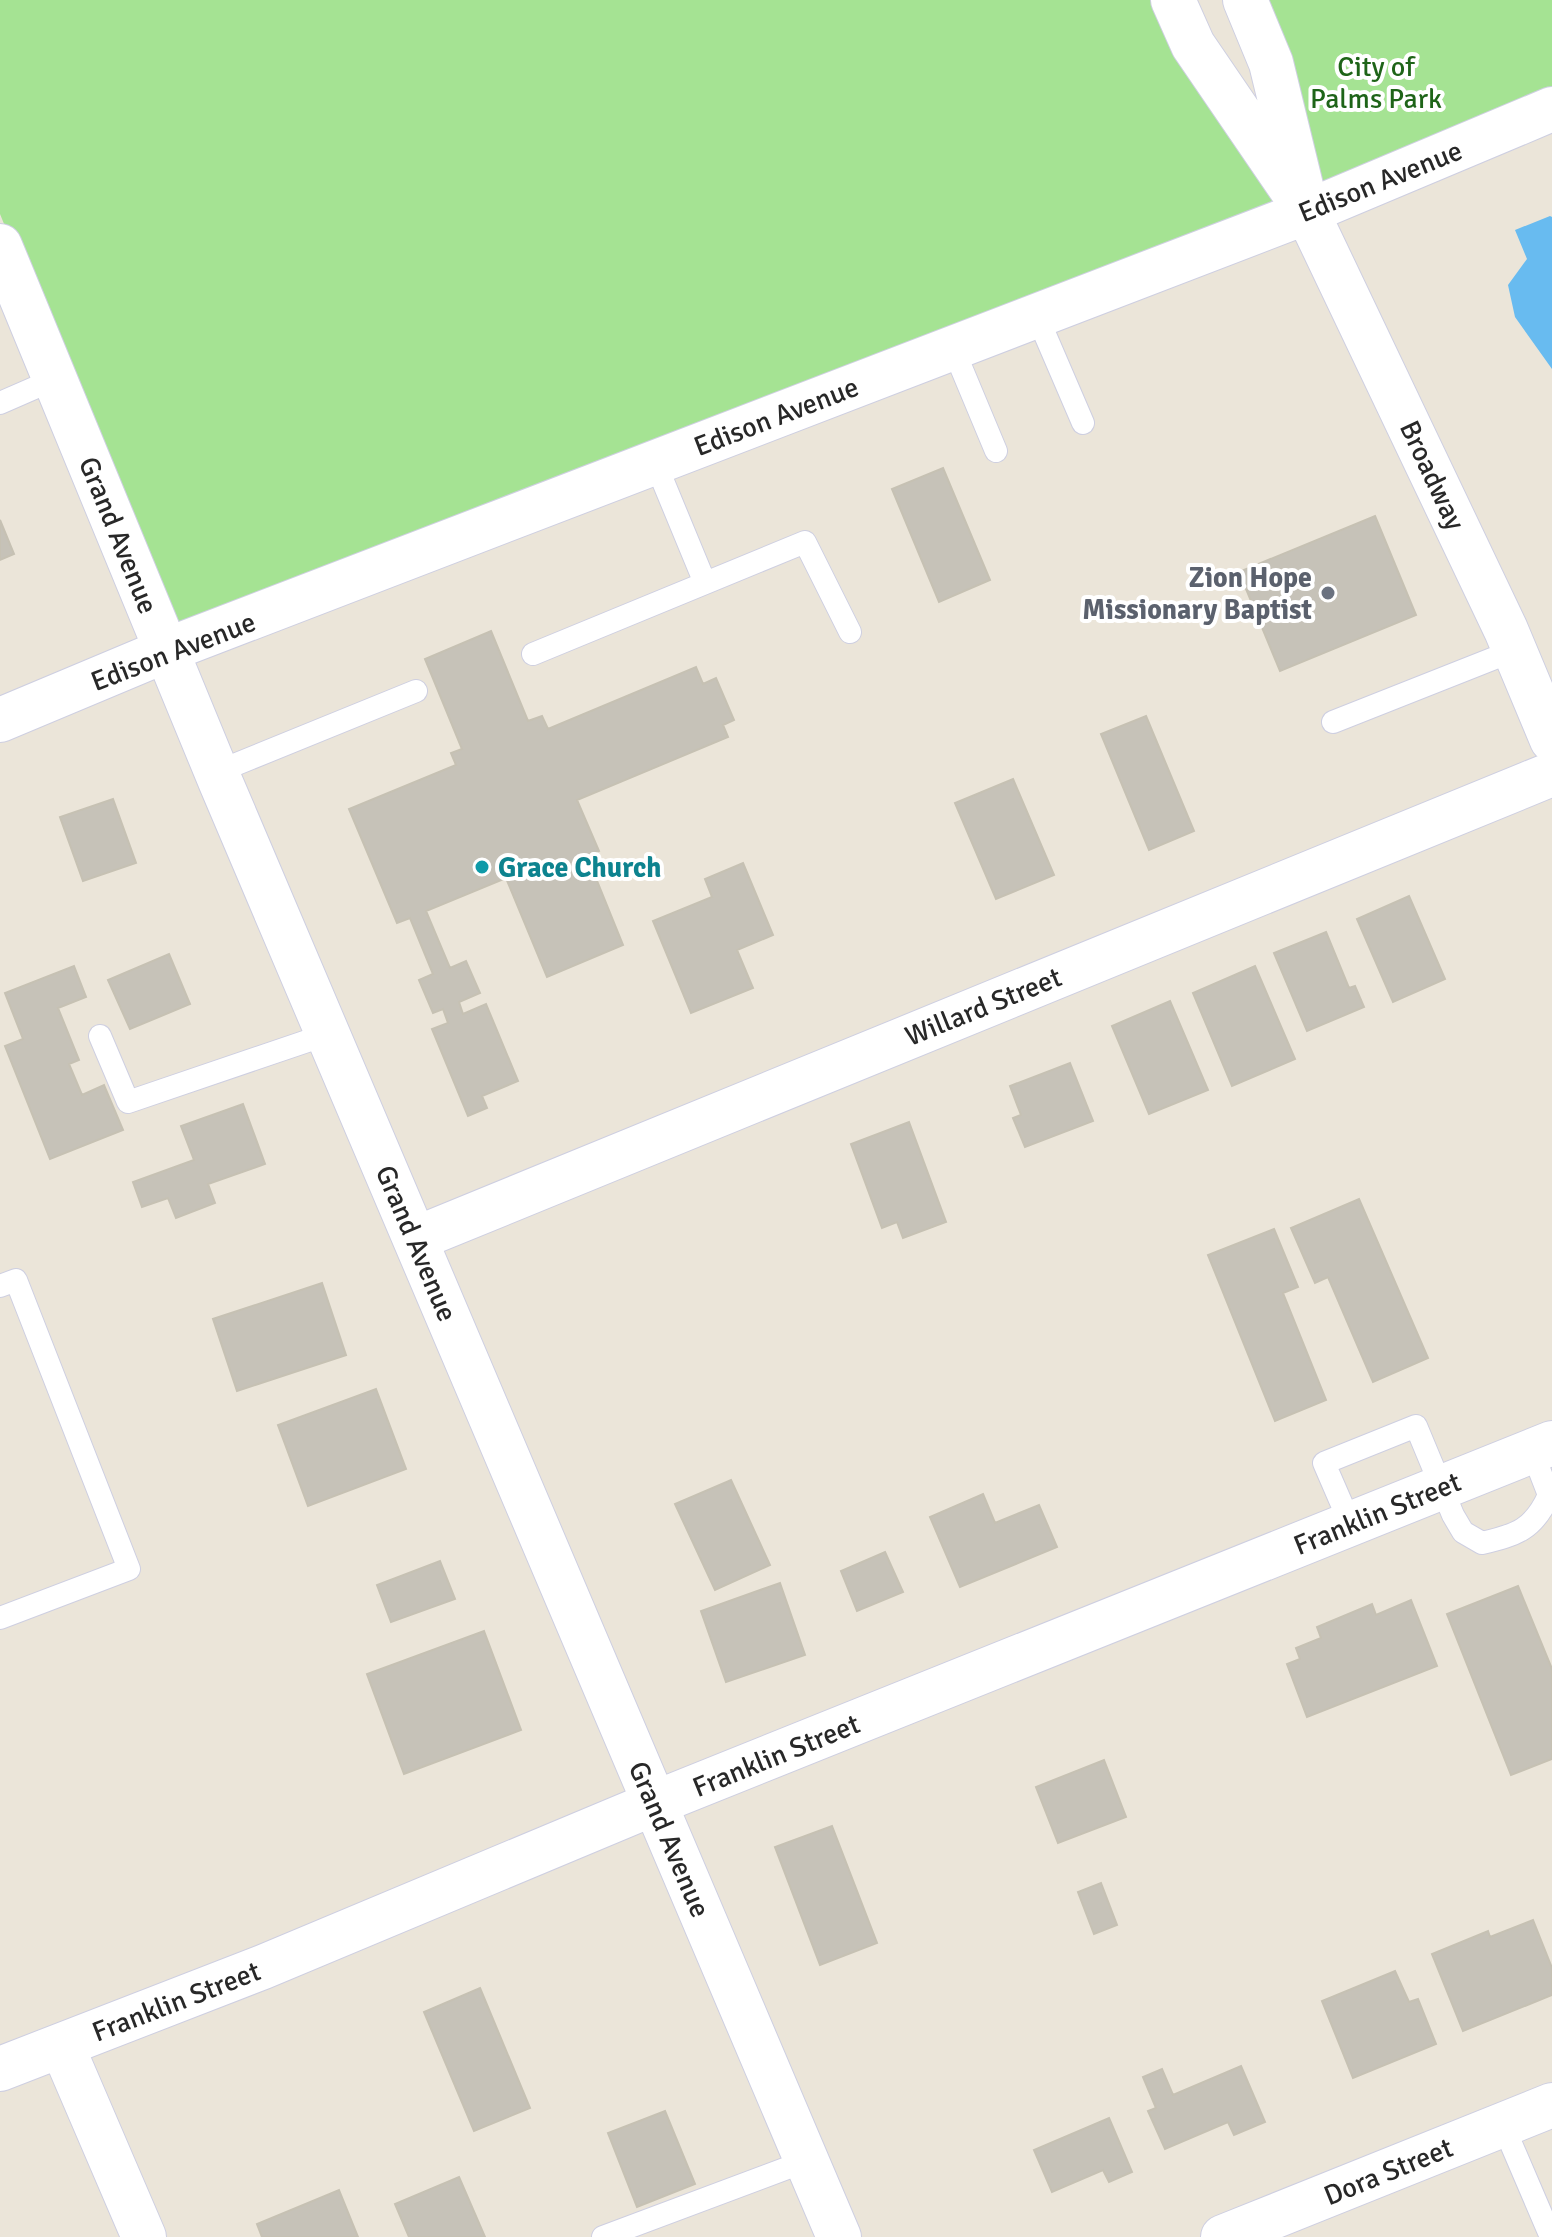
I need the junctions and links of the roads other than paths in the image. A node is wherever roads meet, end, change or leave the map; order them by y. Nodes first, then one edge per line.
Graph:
1 (1173, 0) edge
2 (1245, 0) edge
3 (1552, 109) edge
4 (1307, 212) junction
5 (0, 246) edge
6 (1037, 316) junction
7 (953, 348) junction
8 (55, 379) junction
9 (0, 403) edge
10 (1083, 423) dead end
11 (996, 451) dead end
12 (655, 462) junction
13 (705, 583) junction
14 (850, 632) dead end
15 (167, 650) junction
16 (1515, 650) junction
17 (533, 654) dead end
18 (416, 691) dead end
19 (0, 720) edge
20 (1333, 722) dead end
21 (1552, 740) edge
22 (217, 772) junction
23 (1552, 774) edge
24 (328, 1034) junction
25 (100, 1036) dead end
26 (415, 1239) junction
27 (0, 1286) edge
28 (1542, 1447) edge
29 (1442, 1487) junction
30 (1350, 1523) junction
31 (0, 1618) edge
32 (655, 1803) junction
33 (62, 2046) junction
34 (0, 2069) edge
35 (1552, 2105) edge
36 (1503, 2125) junction
37 (806, 2161) junction
38 (144, 2237) edge
39 (603, 2237) edge
40 (839, 2237) edge
41 (1223, 2237) edge
42 (1551, 2237) edge

1 - 4 street, Broadway
2 - 4 street, Broadway
3 - 4 street, Edison Avenue
4 - 6 street, Edison Avenue
4 - 16 street, Broadway
5 - 8 street, Grand Avenue
6 - 7 street, Edison Avenue
6 - 10 lane
7 - 11 lane
7 - 12 street, Edison Avenue
8 - 9 lane
8 - 15 street, Grand Avenue
12 - 13 lane
12 - 15 street, Edison Avenue
13 - 14 lane
13 - 17 lane
15 - 19 street, Edison Avenue
15 - 22 street, Grand Avenue
16 - 20 lane
16 - 21 street, Broadway
18 - 22 lane
22 - 24 street, Grand Avenue
23 - 26 street, Willard Street
24 - 25 lane
24 - 26 street, Grand Avenue
26 - 32 street, Grand Avenue
27 - 31 lane
28 - 29 street, Franklin Street
28 - 29 lane
29 - 30 street, Franklin Street
29 - 30 lane
30 - 32 street, Franklin Street
32 - 33 street, Franklin Street
32 - 37 street, Grand Avenue
33 - 34 street, Franklin Street
33 - 38 street
35 - 36 street, Dora Street
36 - 41 street, Dora Street
36 - 42 lane
37 - 39 lane
37 - 40 street, Grand Avenue

